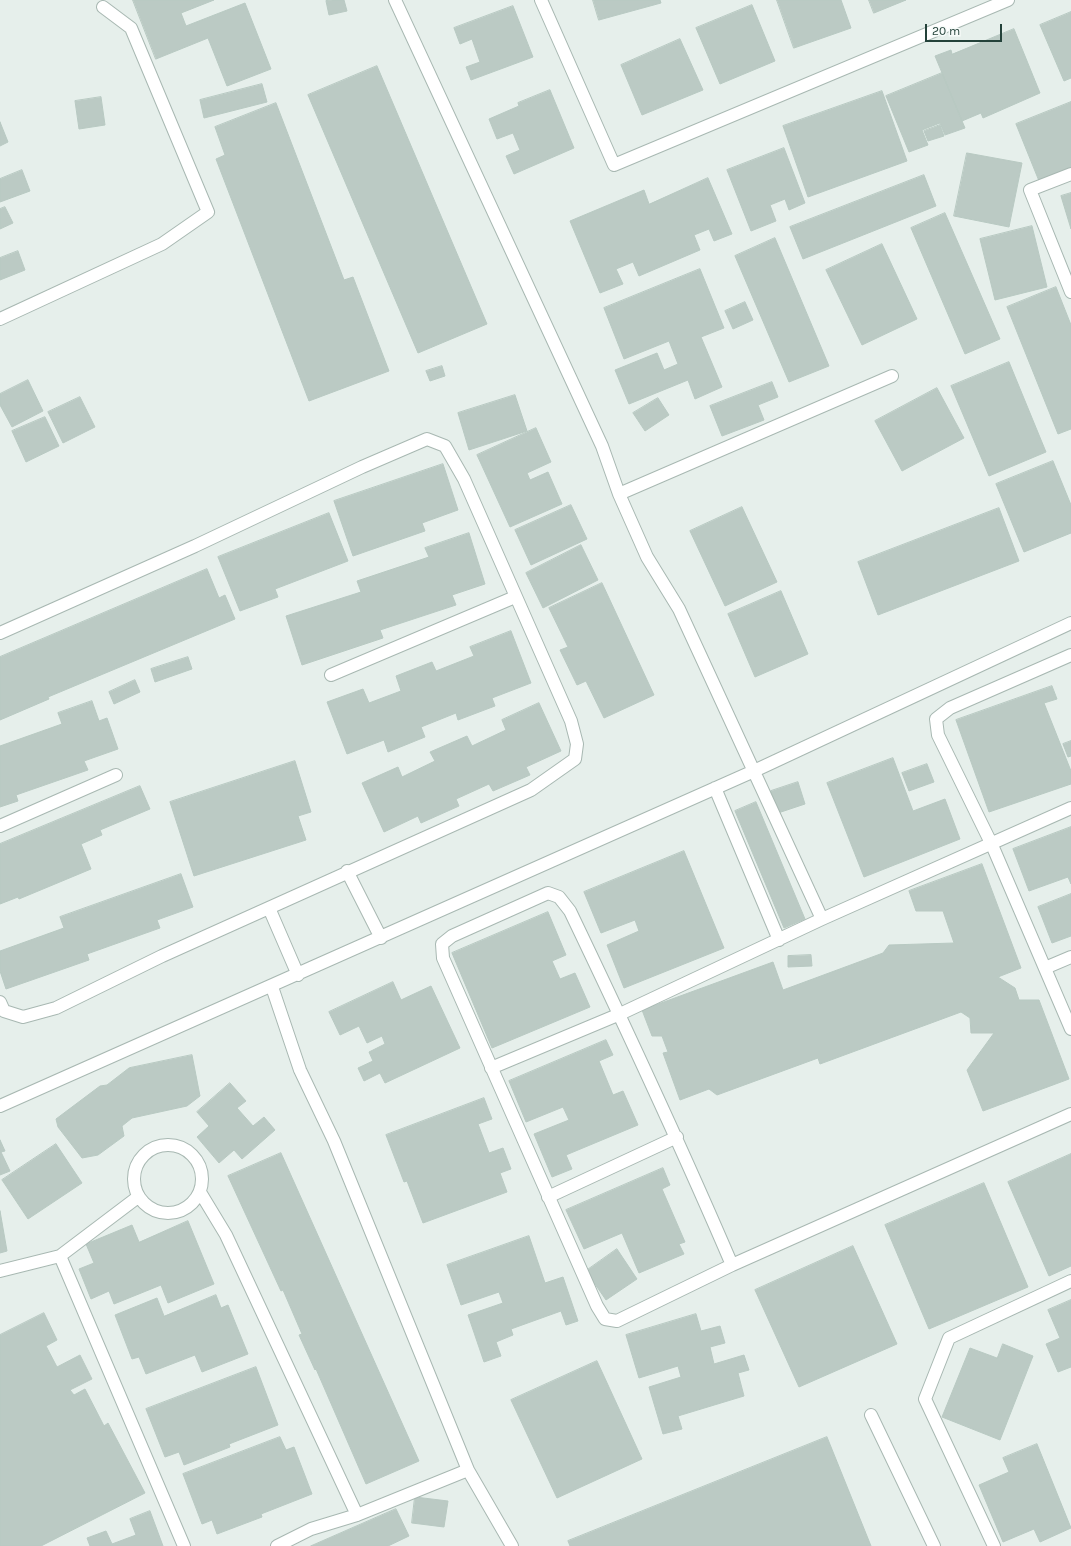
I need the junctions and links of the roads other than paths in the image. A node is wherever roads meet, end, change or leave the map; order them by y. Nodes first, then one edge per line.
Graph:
1 (395, 0) edge
2 (541, 0) edge
3 (1008, 0) edge
4 (103, 7) dead end
5 (1071, 174) edge
6 (1071, 292) edge
7 (0, 319) edge
8 (892, 376) dead end
9 (619, 494) junction
10 (515, 597) junction
11 (1071, 623) edge
12 (0, 633) edge
13 (1071, 655) edge
14 (331, 675) dead end
15 (754, 771) junction
16 (116, 775) dead end
17 (715, 788) junction
18 (1071, 808) edge
19 (0, 826) edge
20 (992, 845) junction
21 (346, 871) junction
22 (269, 908) junction
23 (822, 919) junction
24 (381, 938) junction
25 (779, 940) junction
26 (1071, 957) edge
27 (1045, 968) junction
28 (298, 975) junction
29 (272, 987) junction
30 (0, 1002) edge
31 (620, 1014) junction
32 (1071, 1029) edge
33 (491, 1068) junction
34 (0, 1106) edge
35 (1071, 1114) edge
36 (677, 1138) junction
37 (200, 1192) junction
38 (138, 1197) junction
39 (548, 1197) junction
40 (60, 1256) junction
41 (732, 1265) junction
42 (0, 1271) edge
43 (1071, 1281) edge
44 (871, 1414) dead end
45 (468, 1470) junction
46 (357, 1516) junction
47 (184, 1546) edge
48 (277, 1546) edge
49 (512, 1546) edge
50 (934, 1546) edge
51 (994, 1546) edge

1 - 9 street
2 - 3 street
4 - 7 street
5 - 6 street
8 - 9 street
9 - 15 street
10 - 12 street
10 - 14 street
10 - 21 street
11 - 15 street
13 - 20 street
15 - 17 street
15 - 23 street
16 - 19 street
17 - 24 street
17 - 25 street
18 - 20 street
20 - 23 street
20 - 27 street
21 - 22 street
21 - 24 street
22 - 28 street
22 - 30 street
23 - 25 street
24 - 28 street
25 - 31 street
26 - 27 street
27 - 32 street
28 - 29 street
29 - 34 street
29 - 45 street
31 - 33 street
31 - 33 street
31 - 36 street
33 - 39 street
35 - 41 street
36 - 39 street
36 - 41 street
37 - 38 street
37 - 38 street
37 - 46 street
38 - 40 street
39 - 41 street
40 - 42 street
40 - 47 street
43 - 51 street
44 - 50 street
45 - 46 street
45 - 49 street
46 - 48 street

